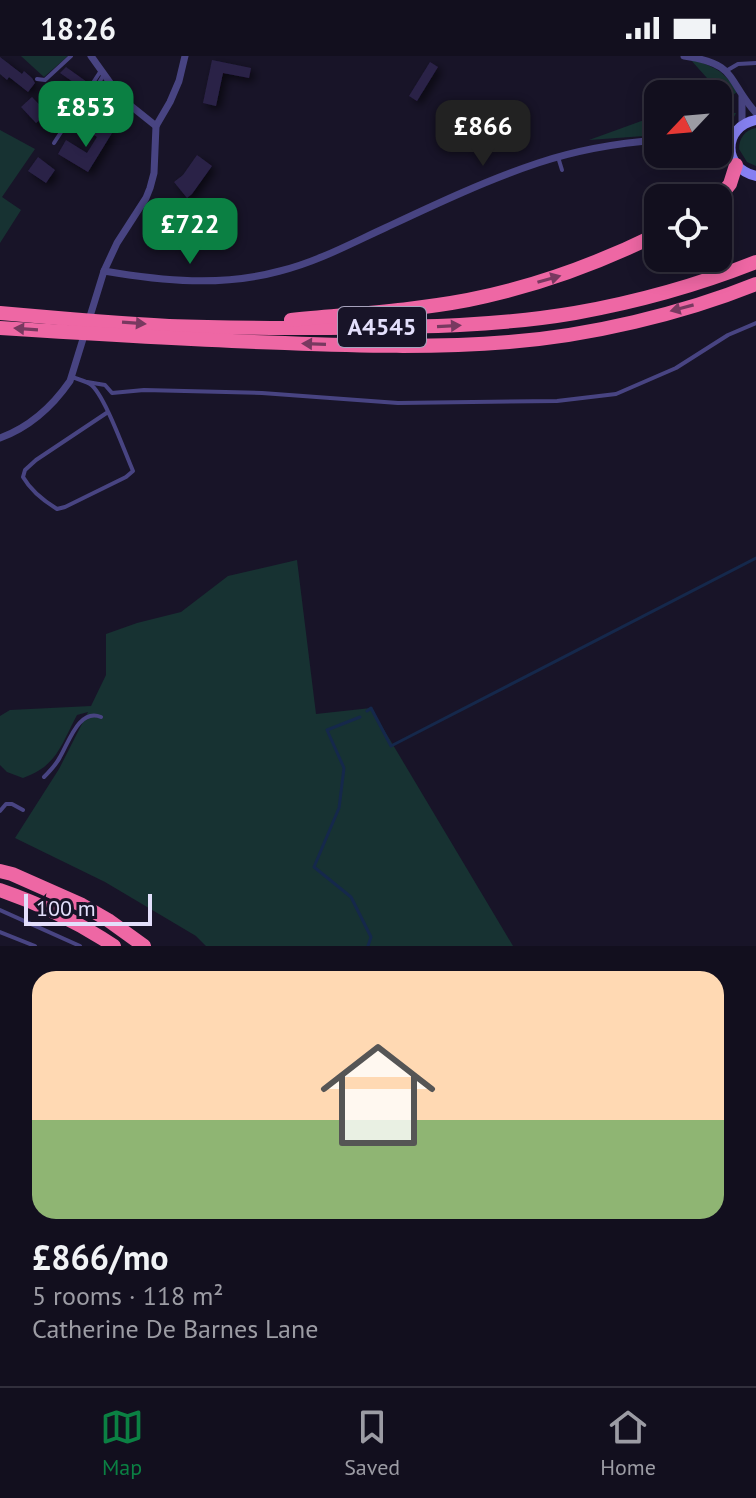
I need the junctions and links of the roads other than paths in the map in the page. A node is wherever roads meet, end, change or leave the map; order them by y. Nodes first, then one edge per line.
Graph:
1 (71, 56) edge
2 (91, 56) edge
3 (185, 56) edge
4 (684, 56) edge
5 (756, 63) edge
6 (726, 71) junction
7 (103, 72) junction
8 (37, 79) dead end
9 (742, 97) junction
10 (756, 113) edge
11 (756, 120) edge
12 (156, 126) junction
13 (739, 128) junction
14 (71, 129) dead end
15 (732, 131) edge
16 (644, 142) edge
17 (54, 143) dead end
18 (558, 157) junction
19 (734, 161) junction
20 (562, 170) dead end
21 (756, 176) edge
22 (730, 184) edge
23 (644, 241) edge
24 (756, 262) edge
25 (104, 271) junction
26 (756, 284) edge
27 (0, 313) edge
28 (756, 323) edge
29 (223, 327) junction
30 (0, 328) edge
31 (72, 377) junction
32 (87, 382) junction
33 (108, 412) junction
34 (0, 438) edge
35 (101, 717) dead end
36 (44, 777) dead end
37 (23, 810) dead end
38 (0, 811) edge
39 (0, 871) edge
40 (0, 890) edge
41 (0, 910) edge
42 (0, 932) edge
43 (35, 946) edge
44 (80, 946) edge
45 (114, 946) edge
46 (144, 946) edge

1 - 8 lane
2 - 7 street
3 - 12 street
4 - 6 street
5 - 6 lane
6 - 9 street
7 - 12 street
7 - 14 lane
7 - 17 lane
9 - 10 street
9 - 13 street
11 - 13 main road
12 - 25 street
13 - 15 street
13 - 19 main road
16 - 18 street
18 - 20 lane
18 - 25 street
19 - 21 main road
19 - 22 highway
29 -> 23 highway
29 -> 24 highway, A4545
25 - 31 street
26 -> 30 highway, A4545
27 -> 29 highway, A4545
28 - 32 lane
31 - 32 lane
31 - 34 street
32 - 33 lane
33 - 33 lane
35 - 36 lane
37 - 38 lane
39 - 46 highway
40 - 45 highway
41 - 44 lane
42 - 43 lane

